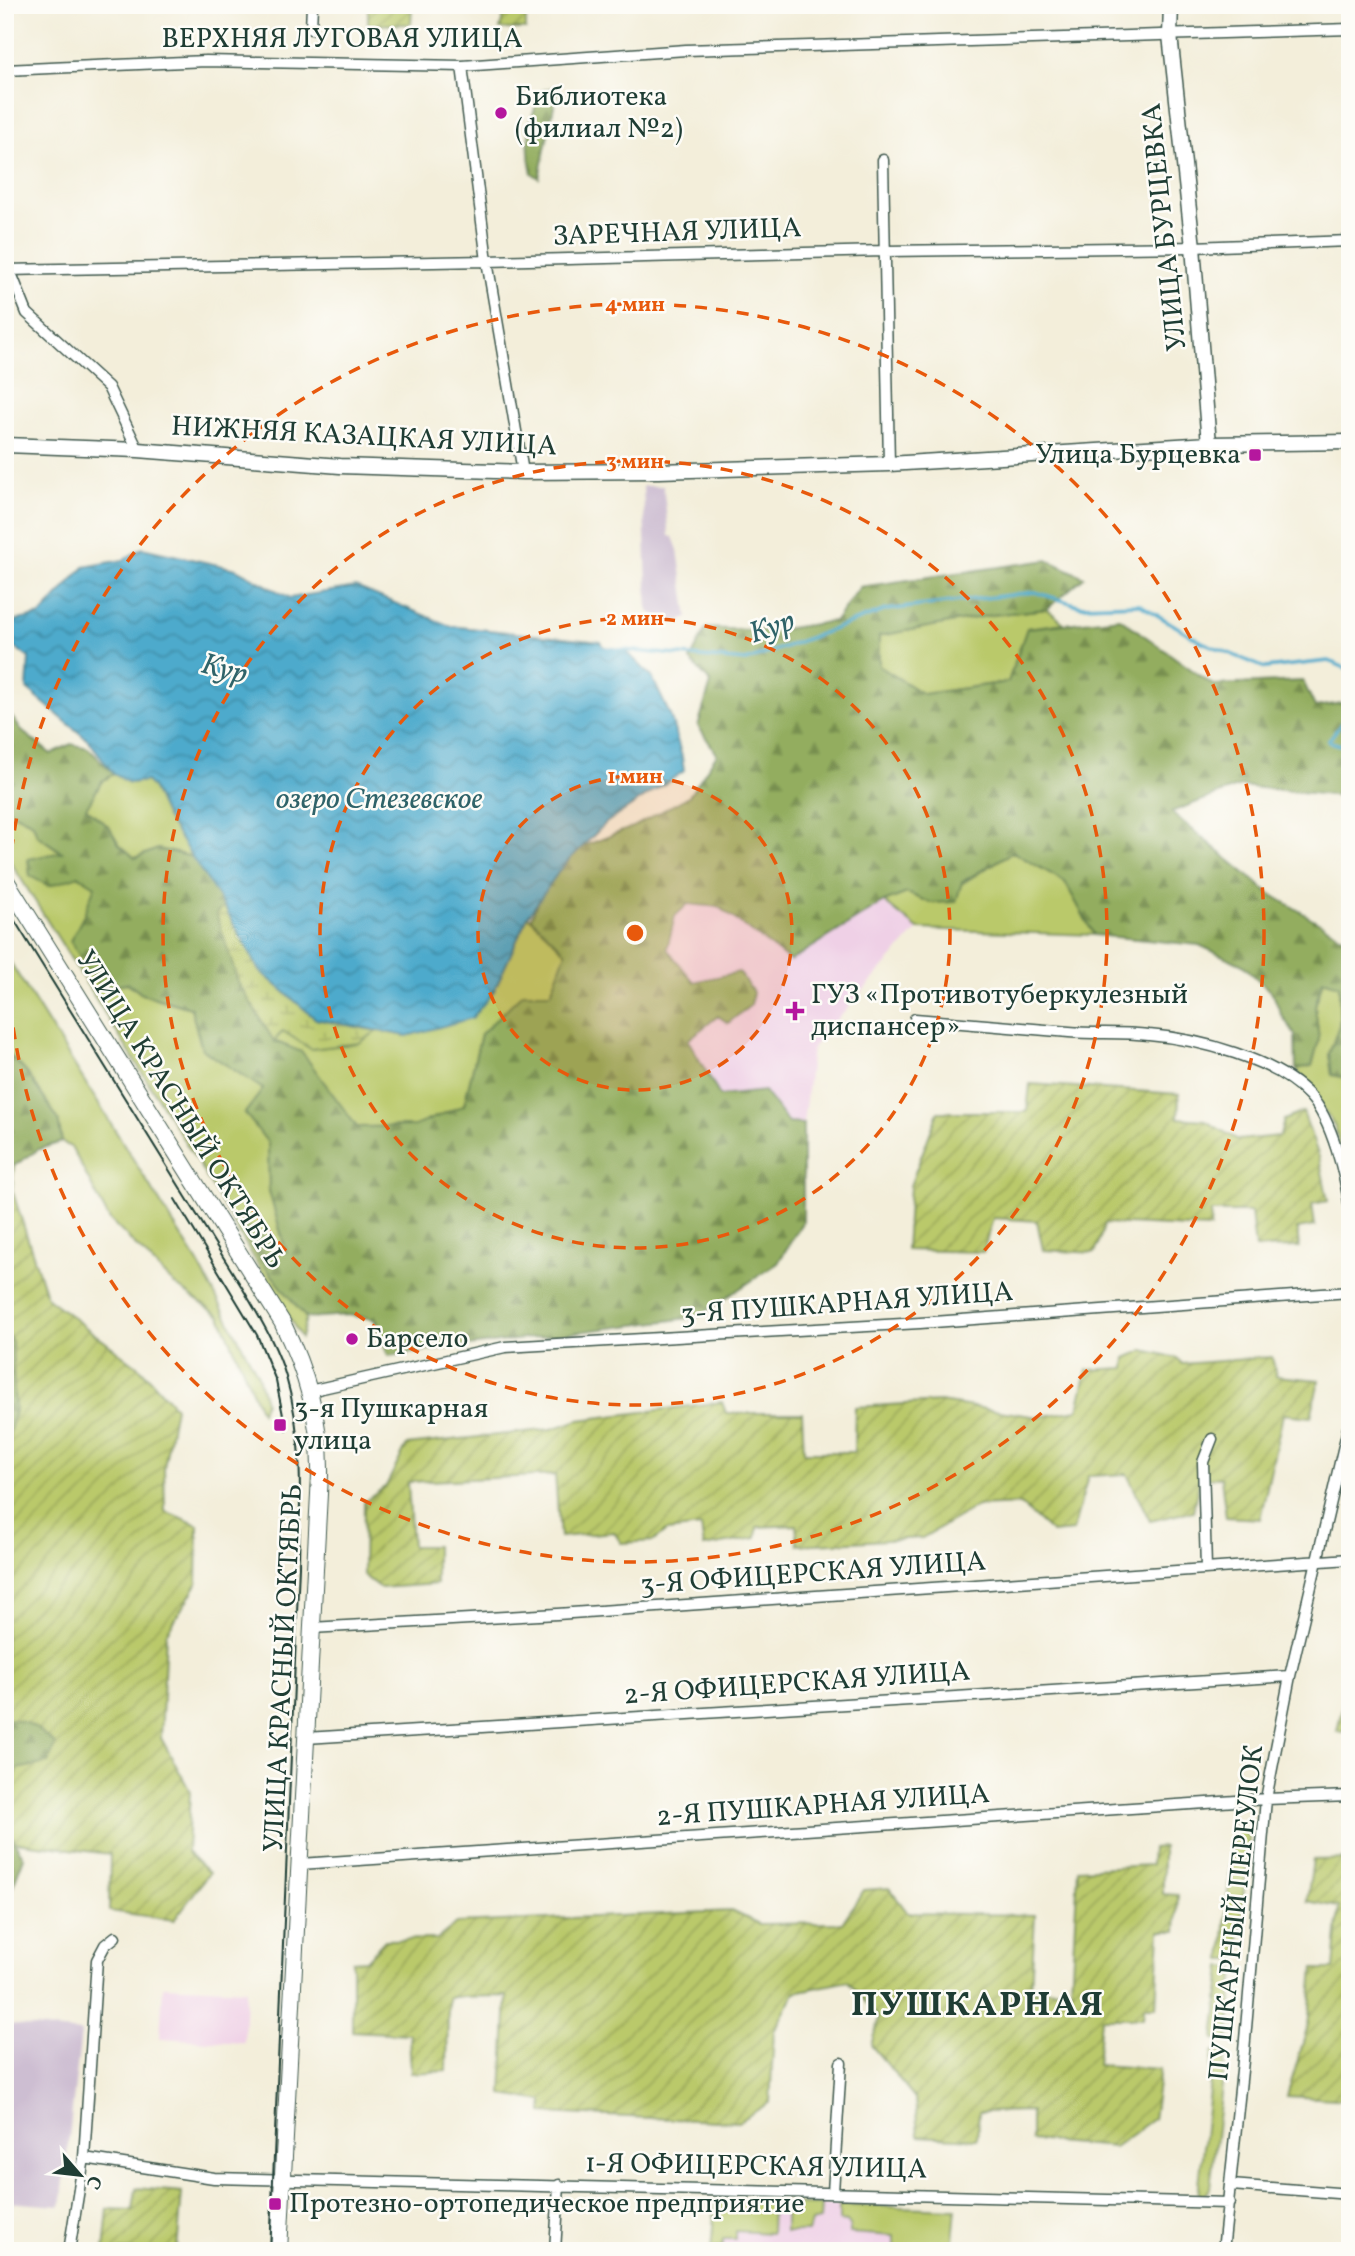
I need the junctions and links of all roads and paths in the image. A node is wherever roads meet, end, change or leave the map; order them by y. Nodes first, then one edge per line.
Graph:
1 (312, 5) edge
2 (1171, 5) edge
3 (311, 29) dead end
4 (1350, 29) edge
5 (1170, 34) junction
6 (462, 66) junction
7 (5, 70) edge
8 (883, 160) dead end
9 (1350, 241) edge
10 (1193, 247) junction
11 (884, 251) junction
12 (487, 261) junction
13 (6, 270) edge
14 (1350, 442) edge
15 (1209, 444) junction
16 (5, 445) edge
17 (138, 450) junction
18 (889, 464) junction
19 (523, 472) junction
20 (5, 879) edge
21 (915, 1019) dead end
22 (1350, 1210) edge
23 (1350, 1292) edge
24 (309, 1391) junction
25 (1350, 1420) edge
26 (1212, 1439) dead end
27 (1350, 1559) edge
28 (1317, 1561) junction
29 (1206, 1569) junction
30 (312, 1628) junction
31 (1290, 1676) junction
32 (306, 1738) junction
33 (1350, 1796) edge
34 (1266, 1799) junction
35 (300, 1864) junction
36 (115, 1937) dead end
37 (841, 2063) dead end
38 (84, 2158) junction
39 (282, 2180) junction
40 (559, 2185) junction
41 (1231, 2185) junction
42 (833, 2192) junction
43 (1350, 2194) edge
44 (1229, 2203) junction
45 (69, 2251) edge
46 (279, 2251) edge
47 (555, 2251) edge
48 (1223, 2251) edge

1 - 3 street
2 - 5 street, УЛИЦА БУРЦЕВКА
4 - 5 street, ВЕРХНЯЯ ЛУГОВАЯ УЛИЦА
5 - 6 street, ВЕРХНЯЯ ЛУГОВАЯ УЛИЦА
5 - 10 street, УЛИЦА БУРЦЕВКА
6 - 7 street, ВЕРХНЯЯ ЛУГОВАЯ УЛИЦА
6 - 12 street
8 - 11 street
9 - 10 street, ЗАРЕЧНАЯ УЛИЦА
10 - 11 street, ЗАРЕЧНАЯ УЛИЦА
10 - 15 street, УЛИЦА БУРЦЕВКА
11 - 12 street, ЗАРЕЧНАЯ УЛИЦА
11 - 18 street
12 - 13 street, ЗАРЕЧНАЯ УЛИЦА
12 - 19 street
13 - 17 street
14 - 15 street, НИЖНЯЯ КАЗАЦКАЯ УЛИЦА
15 - 18 street, НИЖНЯЯ КАЗАЦКАЯ УЛИЦА
16 - 17 street, НИЖНЯЯ КАЗАЦКАЯ УЛИЦА
17 - 19 street, НИЖНЯЯ КАЗАЦКАЯ УЛИЦА
18 - 19 street, НИЖНЯЯ КАЗАЦКАЯ УЛИЦА
20 - 24 main road, УЛИЦА КРАСНЫЙ ОКТЯБРЬ
21 - 22 street
23 - 24 street, 3-Я ПУШКАРНАЯ УЛИЦА
24 - 30 main road, УЛИЦА КРАСНЫЙ ОКТЯБРЬ
25 - 28 street, ПУШКАРНЫЙ ПЕРЕУЛОК
26 - 29 street
27 - 28 street, 3-Я ОФИЦЕРСКАЯ УЛИЦА
28 - 29 street, 3-Я ОФИЦЕРСКАЯ УЛИЦА
28 - 31 street, ПУШКАРНЫЙ ПЕРЕУЛОК
29 - 30 street, 3-Я ОФИЦЕРСКАЯ УЛИЦА
30 - 32 main road, УЛИЦА КРАСНЫЙ ОКТЯБРЬ
31 - 32 street, 2-Я ОФИЦЕРСКАЯ УЛИЦА
31 - 34 street, ПУШКАРНЫЙ ПЕРЕУЛОК
32 - 35 main road, УЛИЦА КРАСНЫЙ ОКТЯБРЬ
33 - 34 street, 2-Я ПУШКАРНАЯ УЛИЦА
34 - 35 street, 2-Я ПУШКАРНАЯ УЛИЦА
34 - 41 street, ПУШКАРНЫЙ ПЕРЕУЛОК
35 - 39 main road, УЛИЦА КРАСНЫЙ ОКТЯБРЬ
36 - 38 street
37 - 42 street
38 - 39 street, 1-Я ОФИЦЕРСКАЯ УЛИЦА
38 - 45 street
39 - 40 street, 1-Я ОФИЦЕРСКАЯ УЛИЦА
39 - 46 main road, УЛИЦА КРАСНЫЙ ОКТЯБРЬ
40 - 42 street, 1-Я ОФИЦЕРСКАЯ УЛИЦА
40 - 47 street
41 - 43 street
41 - 44 street, ПУШКАРНЫЙ ПЕРЕУЛОК
42 - 44 street, 1-Я ОФИЦЕРСКАЯ УЛИЦА
44 - 48 street, ПУШКАРНЫЙ ПЕРЕУЛОК

